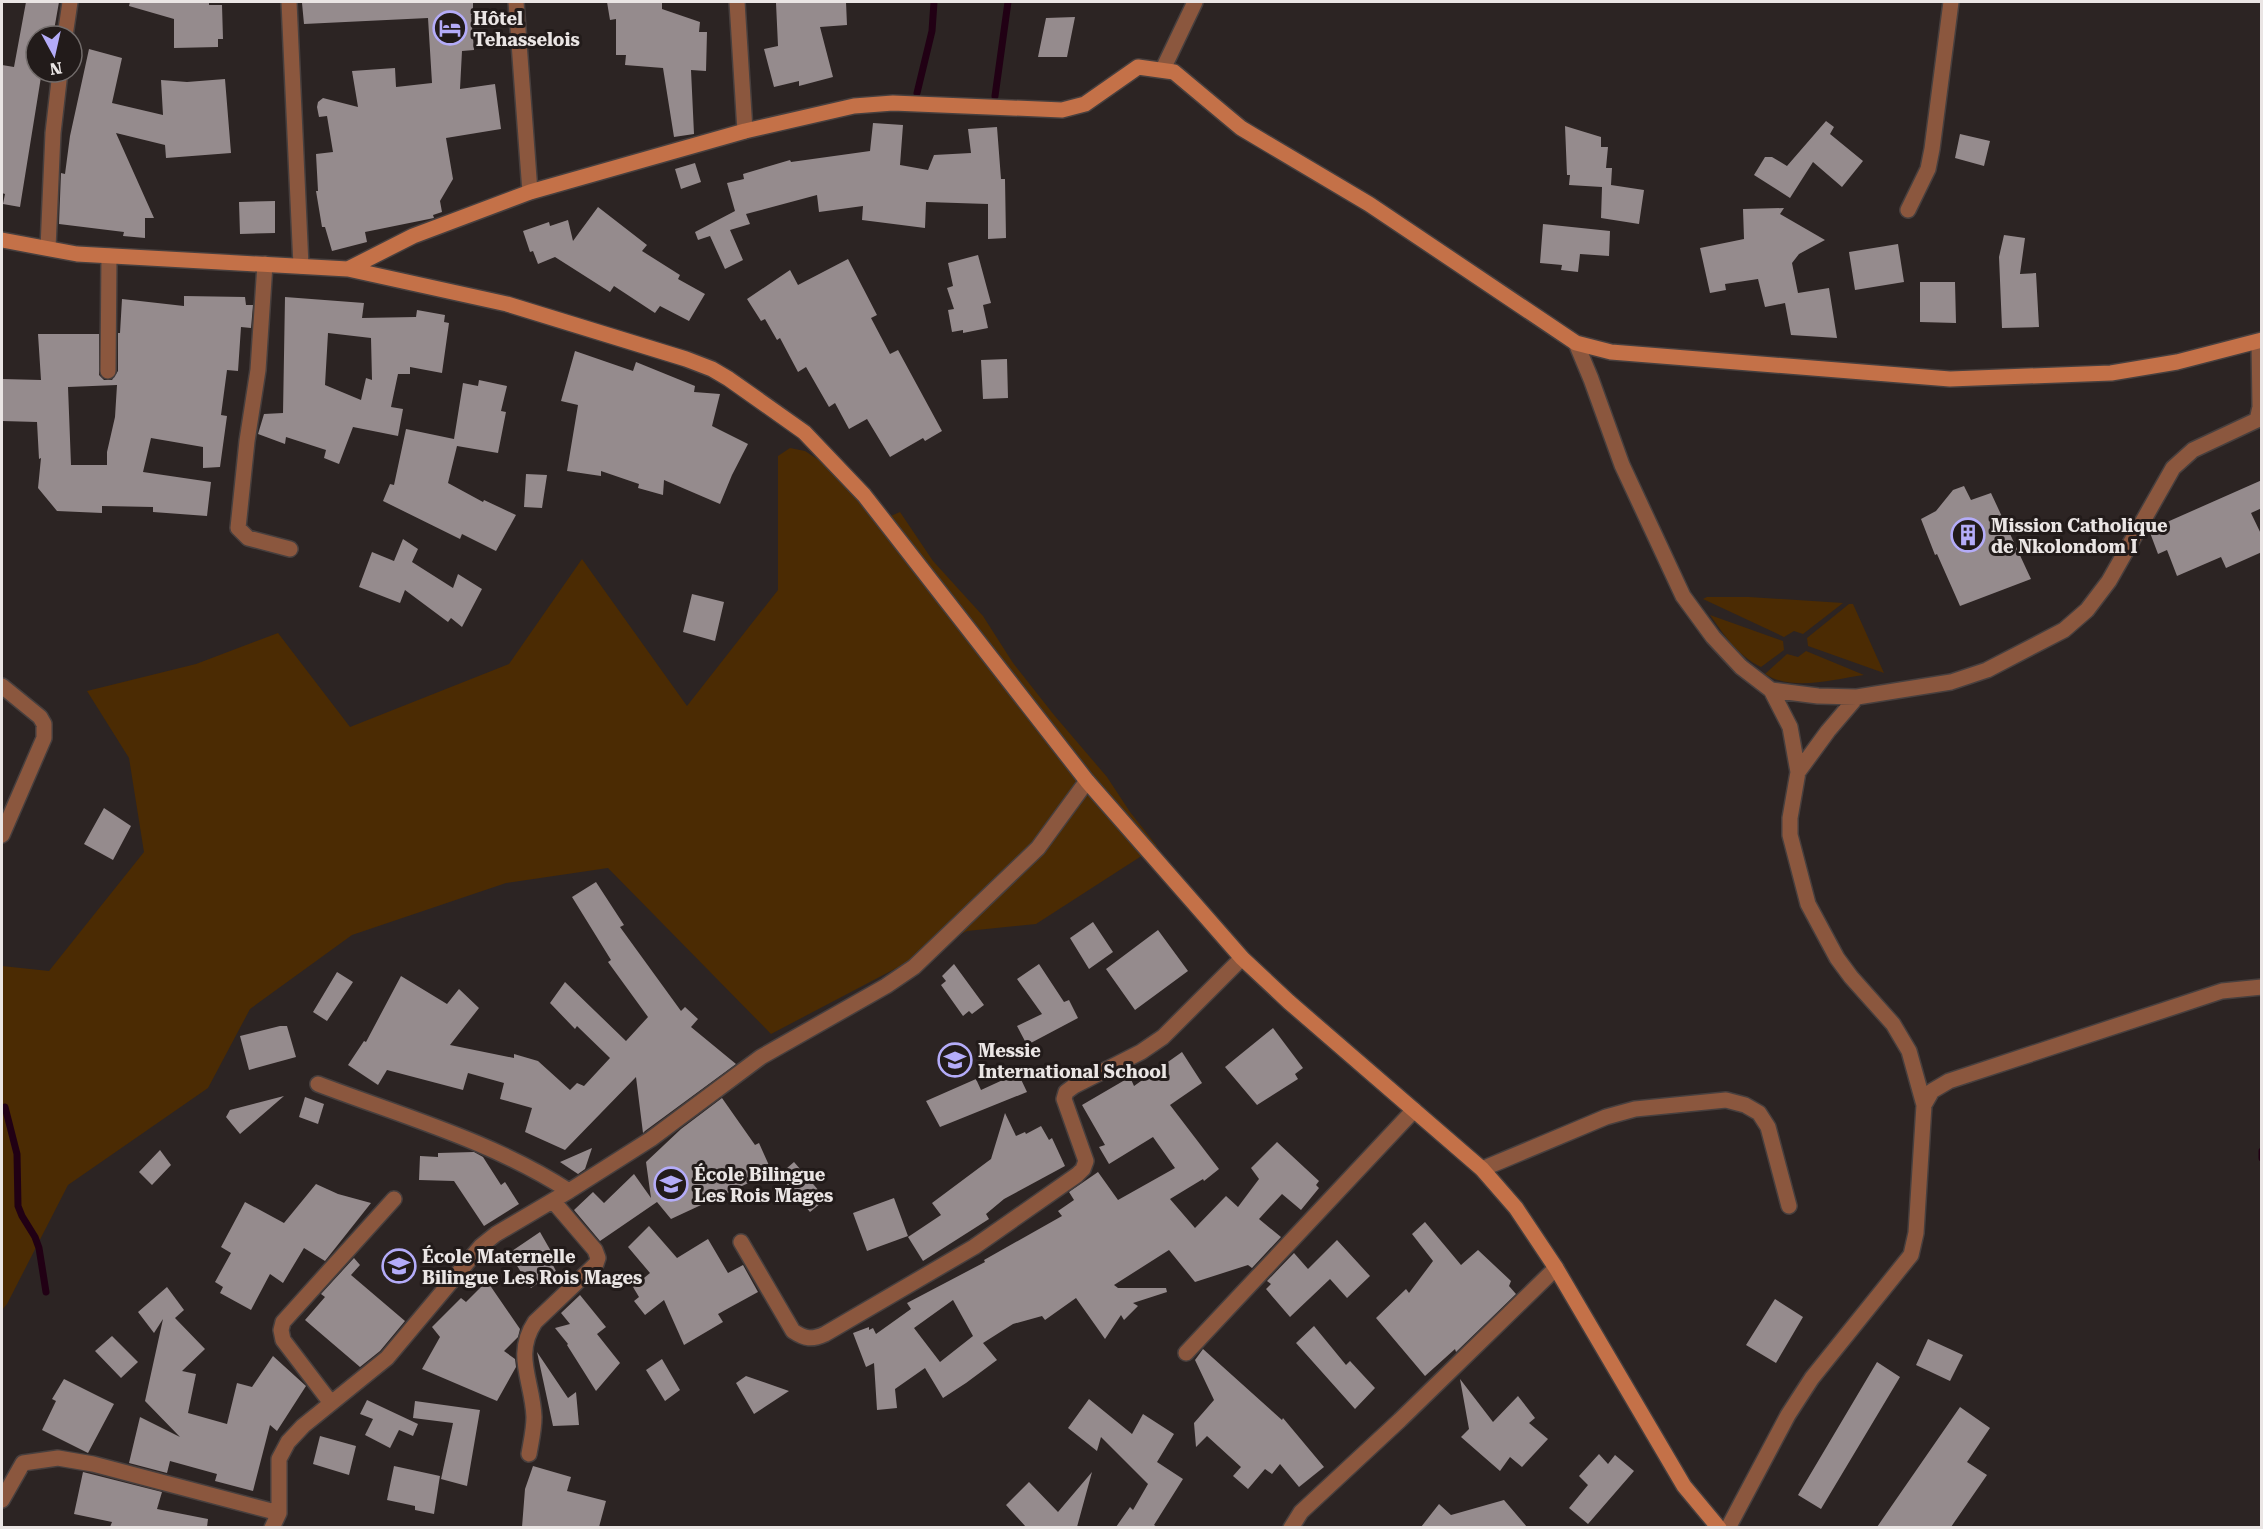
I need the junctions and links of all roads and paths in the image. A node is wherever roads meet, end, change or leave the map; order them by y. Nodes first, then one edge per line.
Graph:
1 (70, 2) edge
2 (289, 2) edge
3 (516, 2) edge
4 (737, 2) edge
5 (1195, 2) edge
6 (1951, 2) edge
7 (67, 24) edge
8 (1163, 69) junction
9 (59, 84) edge
10 (746, 131) junction
11 (530, 192) junction
12 (1908, 210) dead end
13 (2, 240) edge
14 (48, 248) junction
15 (109, 256) junction
16 (265, 264) junction
17 (301, 266) junction
18 (348, 269) junction
19 (2260, 341) edge
20 (1576, 343) junction
21 (108, 371) dead end
22 (290, 549) dead end
23 (2, 686) edge
24 (1772, 690) junction
25 (1857, 697) junction
26 (1798, 772) junction
27 (1087, 781) junction
28 (2, 835) edge
29 (1242, 958) junction
30 (2262, 987) edge
31 (318, 1084) dead end
32 (1924, 1105) junction
33 (1414, 1110) junction
34 (1482, 1168) junction
35 (569, 1191) junction
36 (394, 1199) dead end
37 (553, 1200) junction
38 (1789, 1206) dead end
39 (741, 1242) dead end
40 (1556, 1268) junction
41 (1186, 1353) dead end
42 (331, 1403) junction
43 (530, 1454) dead end
44 (2, 1500) edge
45 (276, 1520) edge
46 (1291, 1527) edge
47 (1719, 1527) edge
48 (1728, 1527) edge

1 - 7 street
2 - 17 street
3 - 11 street
4 - 10 street
5 - 8 street
6 - 12 street
8 - 10 main road
8 - 20 main road
9 - 14 street
10 - 11 main road
11 - 18 main road
13 - 14 main road
14 - 15 main road
15 - 16 main road
15 - 21 street
16 - 17 main road
16 - 22 street
17 - 18 main road
18 - 27 main road
19 - 20 main road
19 - 25 street
20 - 24 street
23 - 28 street
24 - 25 street
24 - 26 street
25 - 26 street
26 - 32 street
27 - 29 main road
27 - 35 street
29 - 33 main road
29 - 39 street
30 - 32 street
31 - 35 street
32 - 48 street
33 - 34 main road
33 - 41 street
34 - 38 street
34 - 40 main road
35 - 37 street
36 - 42 street
37 - 42 street
37 - 43 street
40 - 46 street
40 - 47 main road
42 - 45 street
44 - 45 street

